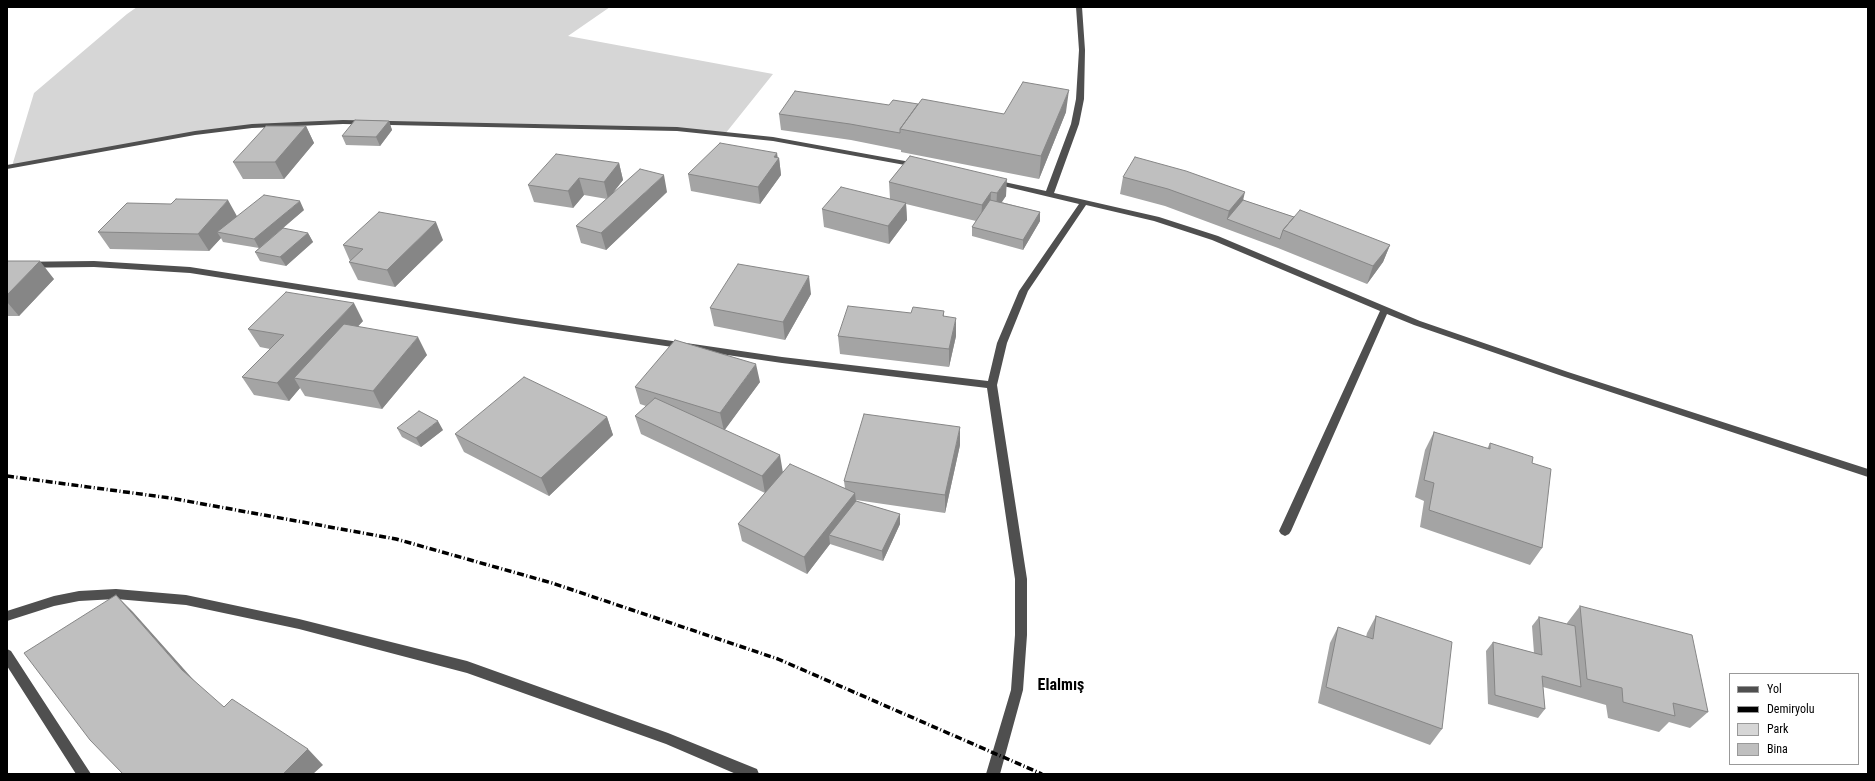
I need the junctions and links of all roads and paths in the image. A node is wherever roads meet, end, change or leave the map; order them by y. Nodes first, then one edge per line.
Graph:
1 (1079, 7) edge
2 (7, 167) edge
3 (925, 167) edge
4 (987, 180) edge
5 (1049, 195) junction
6 (1084, 203) junction
7 (7, 264) edge
8 (1385, 309) junction
9 (992, 385) junction
10 (1868, 473) edge
11 (1285, 531) dead end
12 (7, 616) edge
13 (7, 655) edge
14 (84, 774) edge
15 (752, 774) edge
16 (992, 774) edge

1 - 5 street
2 - 3 street
4 - 5 street
5 - 6 street
6 - 8 street
6 - 9 street
7 - 9 street
8 - 10 street
8 - 11 street
9 - 16 street
12 - 15 street
13 - 14 street

